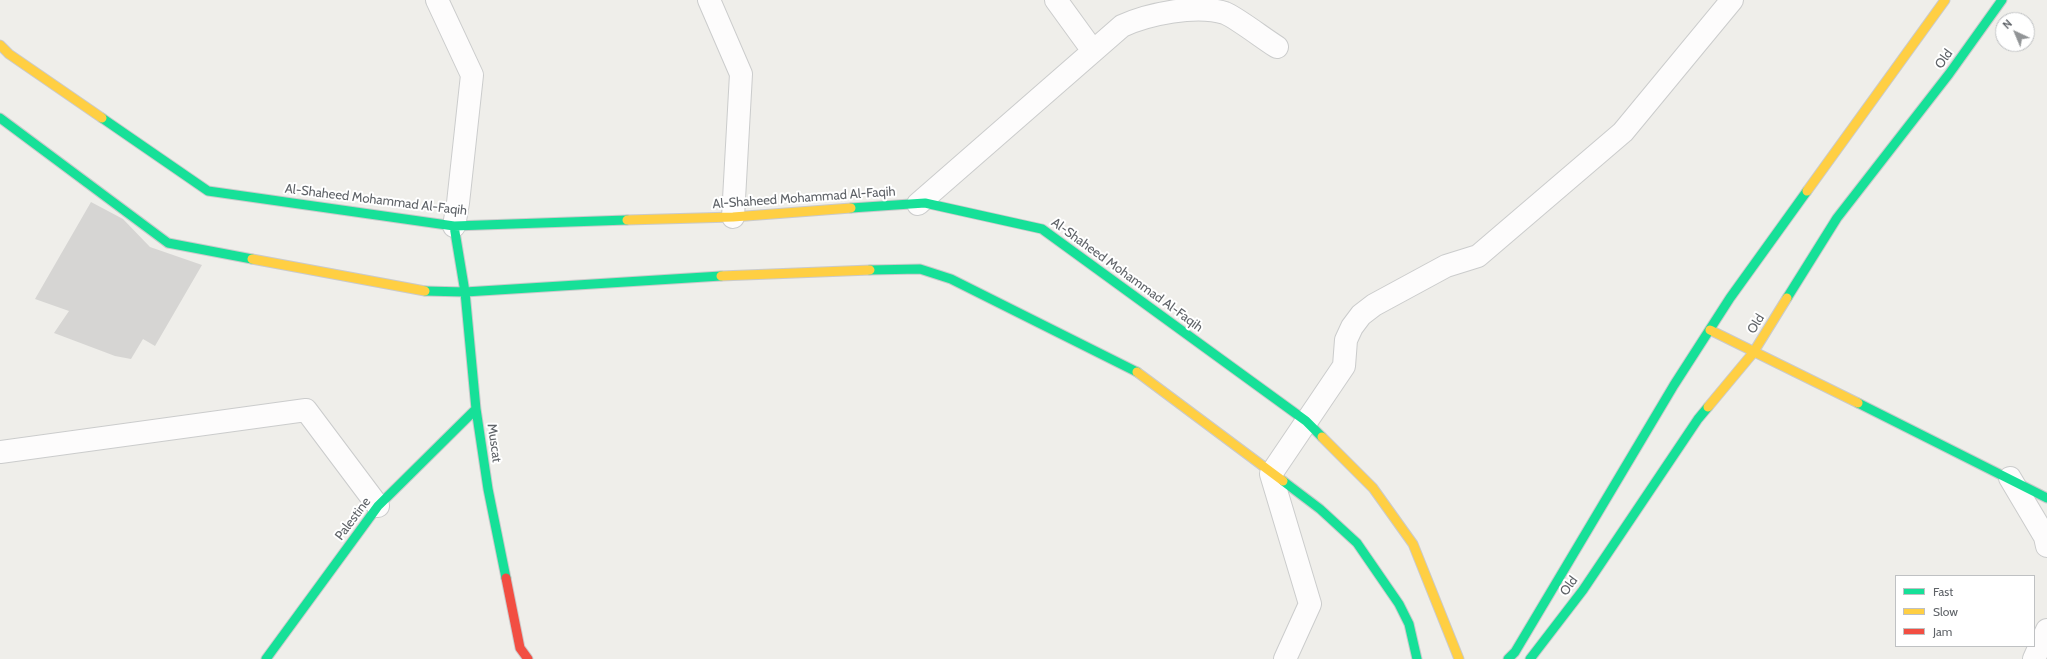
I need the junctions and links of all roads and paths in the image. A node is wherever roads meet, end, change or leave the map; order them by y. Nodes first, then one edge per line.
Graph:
1 (437, 0) edge
2 (709, 0) edge
3 (1056, 0) edge
4 (1732, 0) edge
5 (1945, 0) edge
6 (2002, 0) edge
7 (0, 45) edge
8 (1277, 47) dead end
9 (1093, 51) junction
10 (0, 118) edge
11 (918, 204) junction
12 (733, 217) junction
13 (454, 226) junction
14 (465, 292) junction
15 (1710, 330) junction
16 (1753, 353) junction
17 (476, 410) junction
18 (1306, 420) junction
19 (0, 452) edge
20 (1271, 474) junction
21 (2010, 478) junction
22 (2047, 498) edge
23 (378, 506) junction
24 (2047, 546) edge
25 (2047, 630) edge
26 (1286, 658) edge
27 (266, 659) edge
28 (528, 659) edge
29 (1416, 659) edge
30 (1459, 659) edge
31 (1508, 659) edge
32 (1530, 659) edge
33 (2034, 659) edge

1 - 13 street
2 - 12 street
3 - 9 street
4 - 18 street
5 - 15 main road, Old
6 - 16 main road, Old
7 - 13 main road, Al-Shaheed Mohammad Al-Faqih
8 - 9 street
9 - 11 street
10 - 14 main road
11 - 12 main road, Al-Shaheed Mohammad Al-Faqih
11 - 18 main road, Al-Shaheed Mohammad Al-Faqih
12 - 13 main road, Al-Shaheed Mohammad Al-Faqih
13 - 14 main road, Muscat
14 - 17 main road, Muscat
14 - 20 main road
15 - 16 main road
15 - 31 main road, Old
16 - 21 main road
16 - 32 main road, Old
17 - 23 main road, Palestine
17 - 28 main road, Muscat
18 - 20 street
18 - 30 main road, Al-Shaheed Mohammad Al-Faqih
19 - 23 street
20 - 26 street
20 - 29 main road
21 - 22 main road
21 - 24 street
23 - 27 main road, Palestine
25 - 33 street

